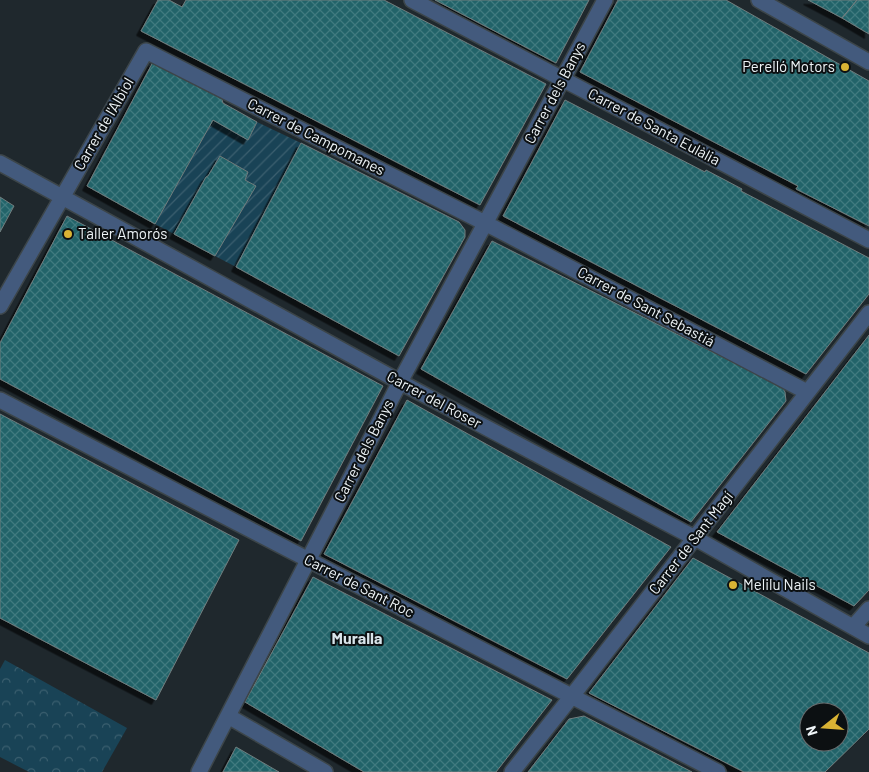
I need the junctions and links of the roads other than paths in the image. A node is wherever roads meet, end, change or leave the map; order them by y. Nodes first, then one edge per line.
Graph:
1 (412, 0) edge
2 (605, 0) edge
3 (759, 0) edge
4 (146, 52) joint
5 (869, 62) edge
6 (562, 79) junction
7 (0, 163) edge
8 (62, 196) junction
9 (485, 223) junction
10 (869, 240) edge
11 (0, 306) edge
12 (869, 313) edge
13 (400, 382) junction
14 (808, 392) junction
15 (0, 400) edge
16 (694, 538) junction
17 (308, 559) junction
18 (869, 609) edge
19 (853, 627) junction
20 (869, 636) edge
21 (572, 696) junction
22 (228, 716) junction
23 (199, 772) edge
24 (325, 772) edge
25 (512, 772) edge
26 (718, 772) edge

1 - 6 street, Carrer de Santa Eulàlia
2 - 6 street, Carrer dels Banys
3 - 5 street
4 - 8 street, Carrer de l'Albiol
4 - 9 street, Carrer de Campomanes
6 - 9 street, Carrer dels Banys
6 - 10 street, Carrer de Santa Eulàlia
7 - 8 street, Carrer del Roser
8 - 11 street, Carrer de l'Albiol
8 - 13 street, Carrer del Roser
9 - 13 street, Carrer dels Banys
9 - 14 street, Carrer de Sant Sebastiá
12 - 14 street, Carrer de Sant Magí
13 - 16 street, Carrer del Roser
13 - 17 street, Carrer dels Banys
14 - 16 street, Carrer de Sant Magí
15 - 17 street, Carrer de Sant Roc
16 - 19 street, Carrer del Roser
16 - 21 street, Carrer de Sant Magí
17 - 21 street, Carrer de Sant Roc
17 - 22 street, Carrer dels Banys
18 - 19 street
19 - 20 street, Carrer del Roser
21 - 25 street, Carrer de Sant Magí
21 - 26 street, Carrer de Sant Roc
22 - 23 street, Carrer dels Banys
22 - 24 street

